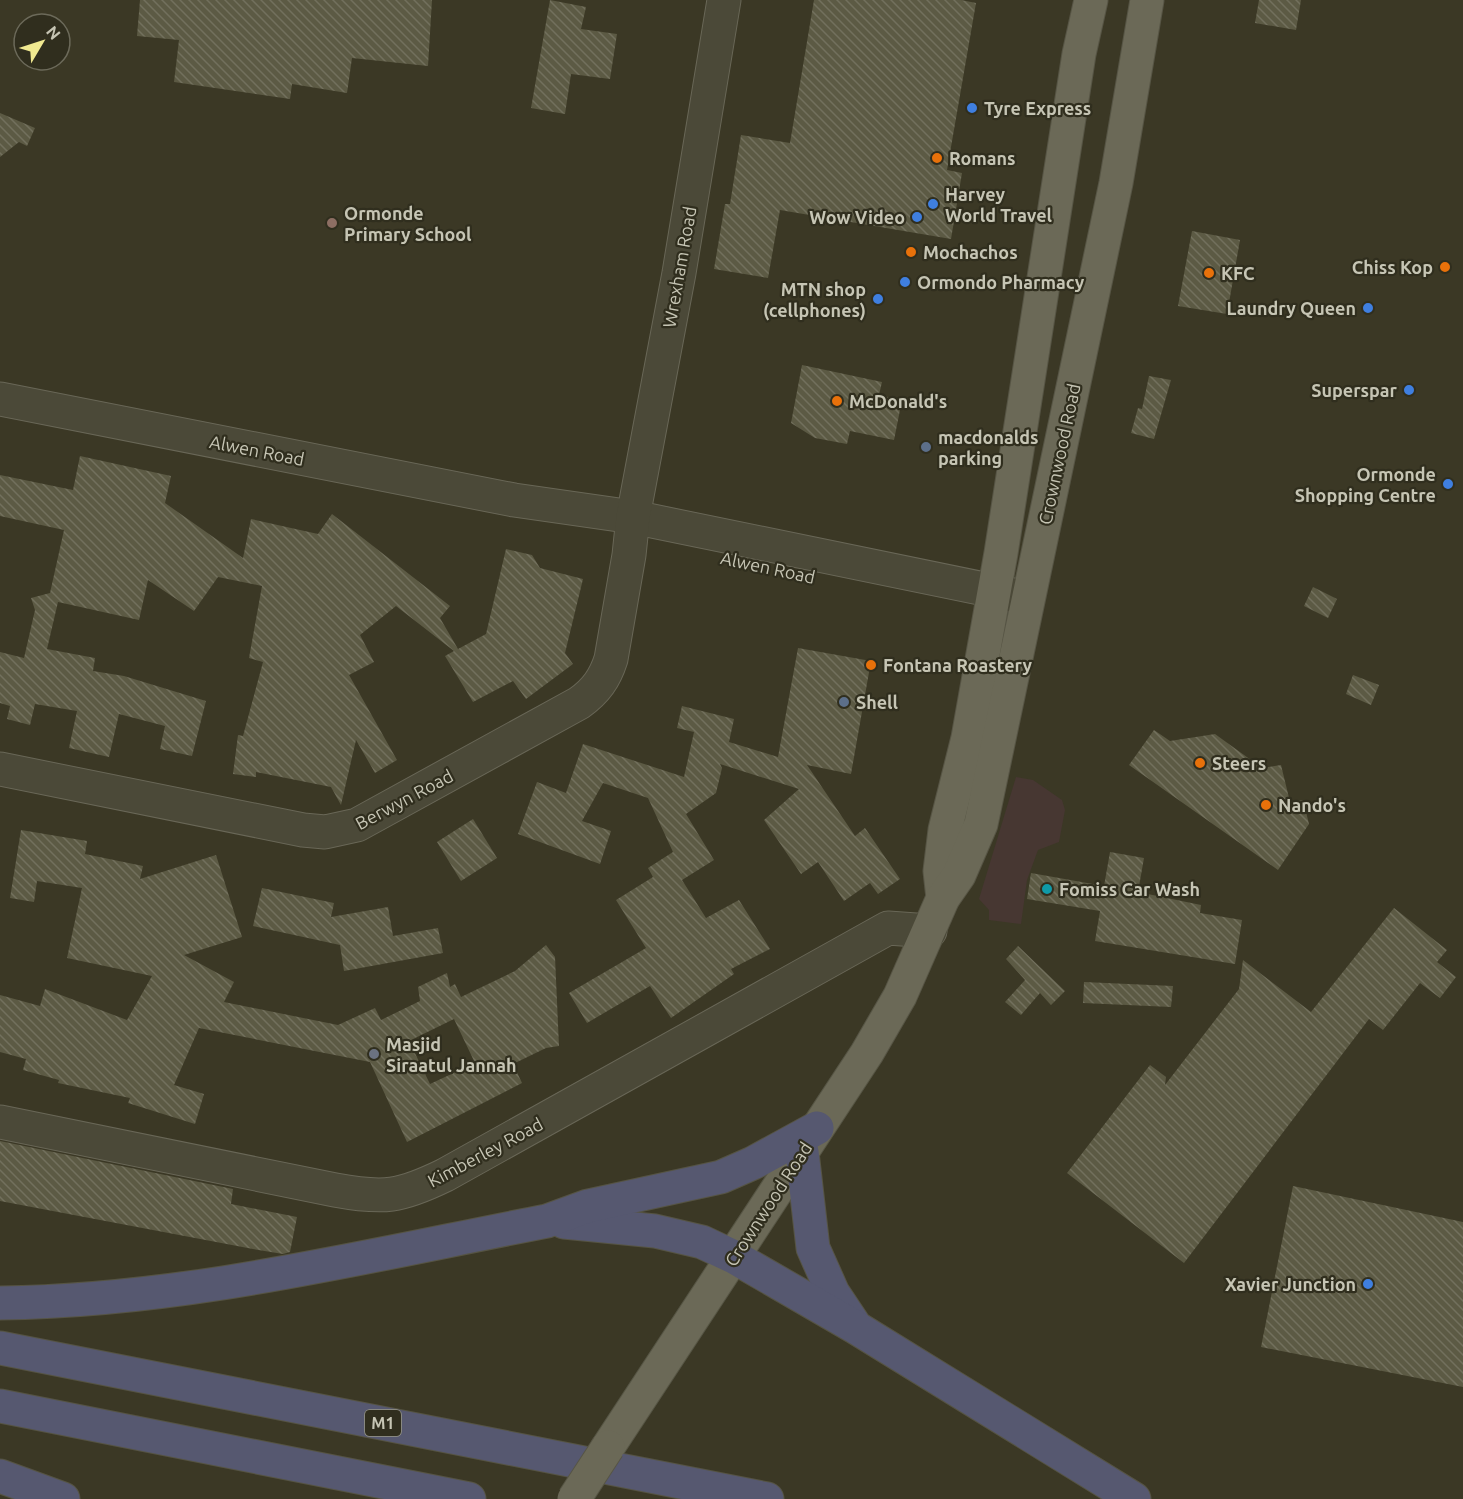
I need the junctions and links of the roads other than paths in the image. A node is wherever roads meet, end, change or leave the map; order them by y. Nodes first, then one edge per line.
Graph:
1 (724, 0) edge
2 (1091, 0) edge
3 (1147, 0) edge
4 (0, 399) edge
5 (631, 525) junction
6 (992, 601) junction
7 (1028, 609) junction
8 (0, 769) edge
9 (943, 898) junction
10 (930, 931) junction
11 (0, 1122) edge
12 (810, 1140) junction
13 (547, 1221) junction
14 (734, 1257) junction
15 (0, 1304) edge
16 (855, 1327) junction
17 (0, 1348) edge
18 (0, 1406) edge
19 (0, 1476) edge
20 (63, 1499) edge
21 (469, 1499) edge
22 (574, 1499) edge
23 (766, 1499) edge
24 (1134, 1499) edge

1 - 5 street, Wrexham Road
2 - 6 main road, Crownwood Road
3 - 7 main road, Crownwood Road
4 - 5 street, Alwen Road
5 - 6 street, Alwen Road
5 - 8 street, Berwyn Road
6 - 7 street, Alwen Road
6 - 9 main road, Crownwood Road
7 - 9 main road, Crownwood Road
9 - 10 main road, Crownwood Road
10 - 11 street, Kimberley Road
10 - 12 main road, Crownwood Road
12 - 13 highway
12 - 14 main road, Crownwood Road
12 - 16 highway
13 - 14 highway
13 - 15 highway
14 - 16 highway
14 - 22 main road, Crownwood Road, bridge
16 - 24 highway
17 - 23 highway, M1
18 - 21 highway
19 - 20 highway

